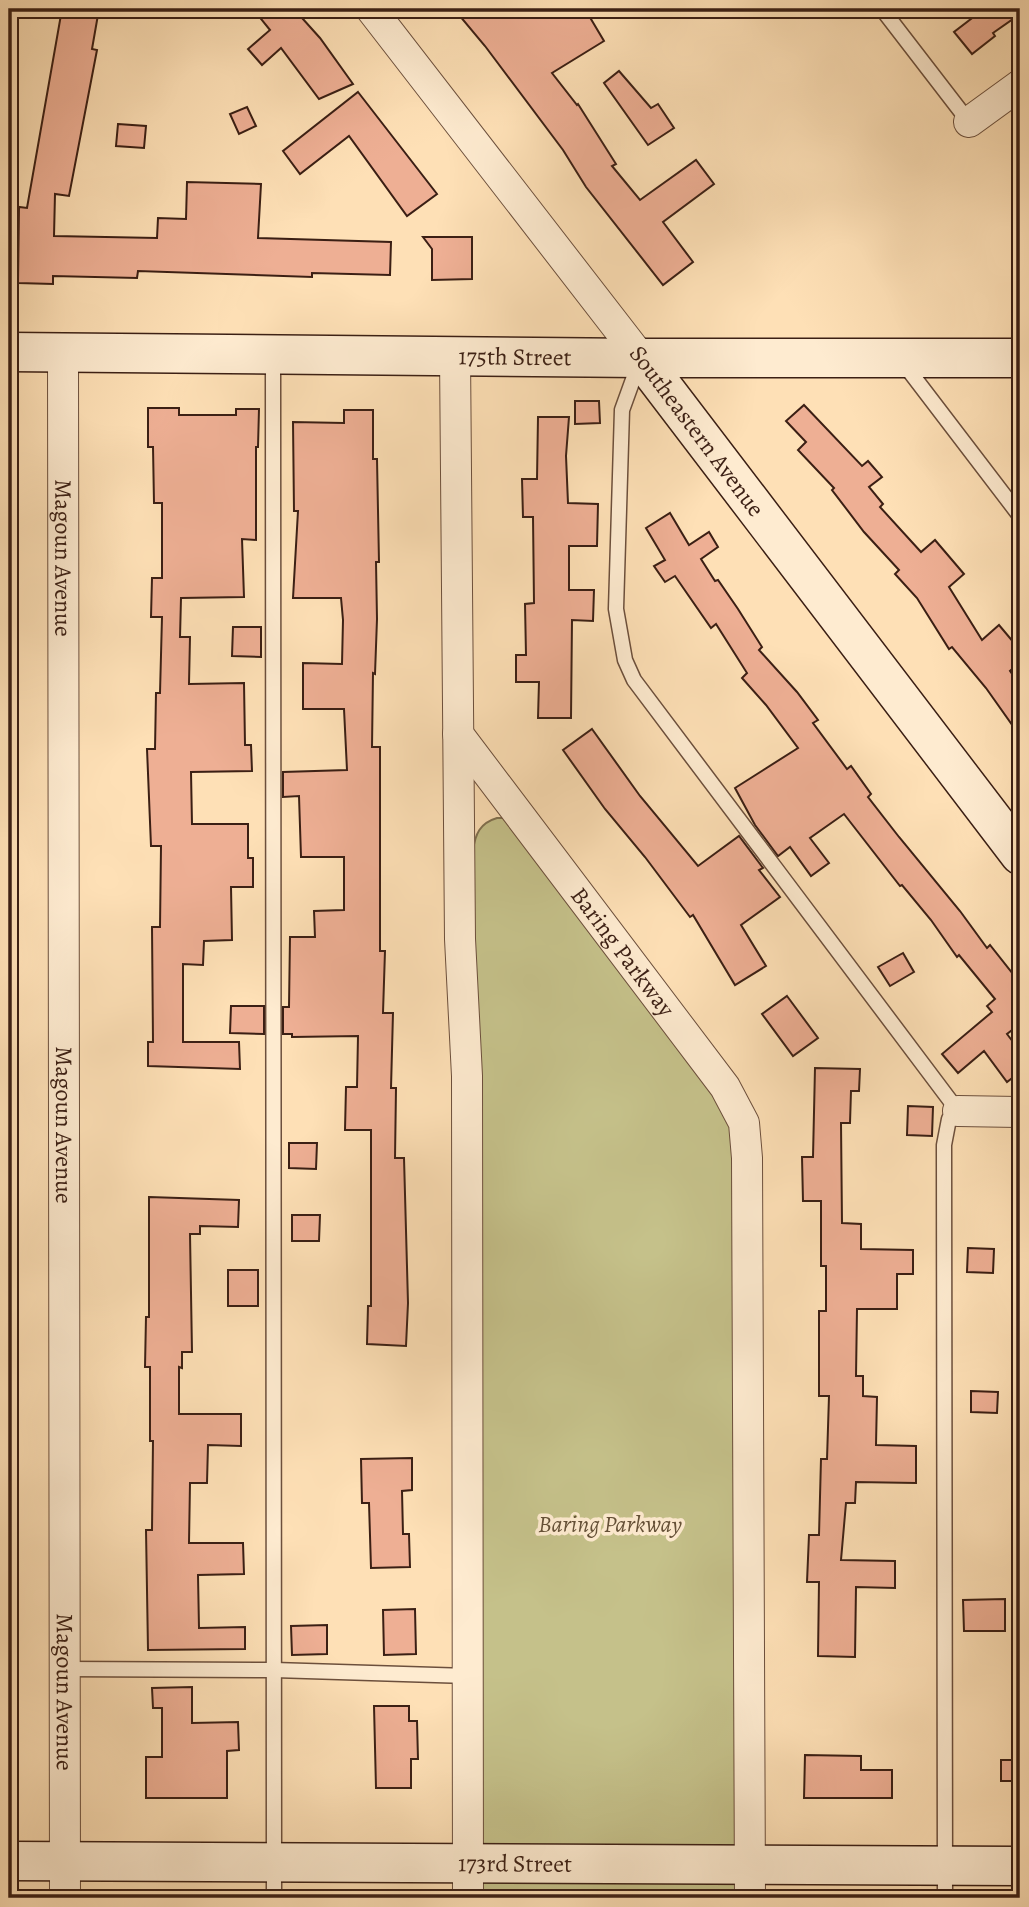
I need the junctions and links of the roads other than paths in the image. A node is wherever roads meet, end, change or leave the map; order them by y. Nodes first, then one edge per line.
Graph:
1 (371, 9) edge
2 (882, 9) edge
3 (1020, 85) edge
4 (969, 122) joint
5 (9, 352) edge
6 (64, 353) junction
7 (273, 354) junction
8 (455, 355) junction
9 (641, 358) junction
10 (1020, 358) edge
11 (900, 359) junction
12 (1020, 516) edge
13 (458, 734) junction
14 (1020, 855) edge
15 (958, 1111) junction
16 (1020, 1112) edge
17 (64, 1669) junction
18 (274, 1670) junction
19 (468, 1676) junction
20 (9, 1861) edge
21 (1020, 1866) edge
22 (65, 1880) edge
23 (274, 1880) edge
24 (468, 1881) edge
25 (750, 1881) edge
26 (945, 1882) edge

1 - 9 street, Southeastern Avenue
2 - 4 lane
3 - 4 street
5 - 6 street, 175th Street
6 - 7 street, 175th Street
6 - 17 street, Magoun Avenue
7 - 8 street, 175th Street
7 - 18 lane
8 - 9 street, 175th Street
8 - 13 street
9 - 11 street, 175th Street
9 - 14 street, Southeastern Avenue
9 - 15 lane
10 - 11 street, 175th Street
11 - 12 lane
13 - 19 street
13 - 25 street, Baring Parkway
15 - 16 street
15 - 26 lane
17 - 18 lane
17 - 22 street, Magoun Avenue
18 - 19 lane
18 - 23 lane
19 - 24 street
20 - 22 street, 173rd Street
21 - 26 street, 173rd Street
22 - 23 street, 173rd Street
23 - 24 street, 173rd Street
24 - 25 street, 173rd Street
25 - 26 street, 173rd Street

